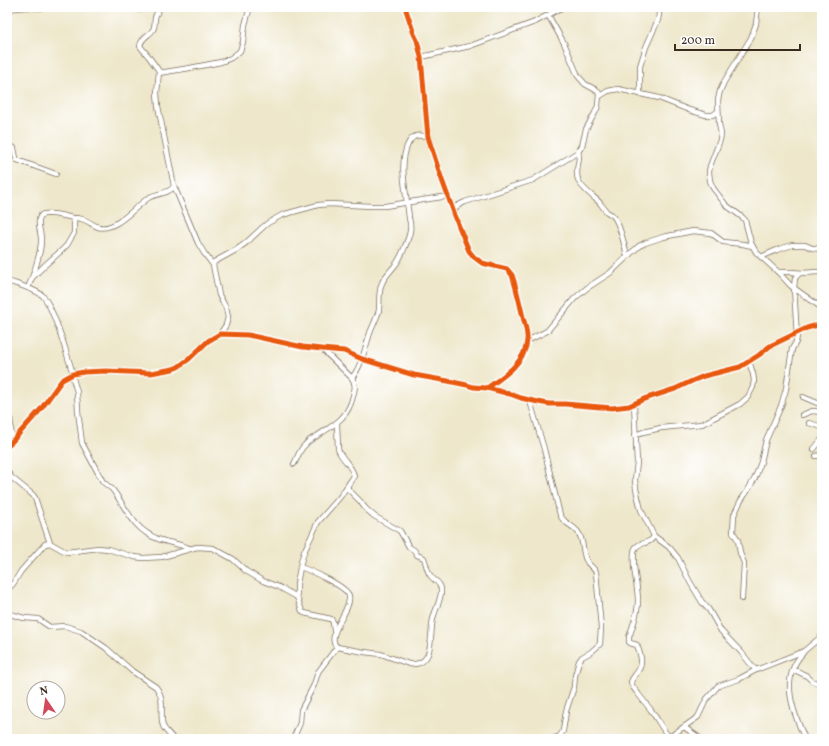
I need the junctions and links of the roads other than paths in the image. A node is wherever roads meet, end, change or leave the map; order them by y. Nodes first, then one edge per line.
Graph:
1 (46, 7) edge
2 (132, 7) edge
3 (149, 7) edge
4 (156, 7) edge
5 (250, 7) edge
6 (404, 7) edge
7 (563, 7) edge
8 (657, 7) edge
9 (758, 7) edge
10 (7, 9) edge
11 (548, 15) junction
12 (421, 57) junction
13 (159, 73) junction
14 (640, 94) junction
15 (600, 96) junction
16 (718, 111) junction
17 (428, 137) junction
18 (7, 143) edge
19 (578, 152) junction
20 (56, 174) dead end
21 (174, 186) junction
22 (448, 196) junction
23 (408, 203) junction
24 (454, 211) junction
25 (74, 218) junction
26 (752, 246) junction
27 (822, 249) edge
28 (627, 256) junction
29 (761, 257) junction
30 (213, 265) junction
31 (822, 271) edge
32 (778, 272) junction
33 (800, 273) junction
34 (31, 280) junction
35 (7, 281) edge
36 (28, 288) junction
37 (794, 288) junction
38 (822, 308) edge
39 (822, 325) edge
40 (797, 333) junction
41 (220, 334) junction
42 (527, 341) junction
43 (322, 349) junction
44 (362, 360) junction
45 (749, 361) junction
46 (72, 374) junction
47 (352, 378) junction
48 (487, 388) junction
49 (803, 397) dead end
50 (530, 401) junction
51 (634, 404) junction
52 (822, 405) edge
53 (7, 411) edge
54 (822, 412) edge
55 (802, 415) dead end
56 (822, 422) edge
57 (337, 423) junction
58 (809, 423) dead end
59 (816, 426) junction
60 (822, 428) edge
61 (635, 435) junction
62 (822, 439) edge
63 (12, 441) junction
64 (7, 448) edge
65 (814, 449) dead end
66 (822, 455) edge
67 (816, 456) dead end
68 (294, 464) dead end
69 (7, 471) edge
70 (347, 487) junction
71 (654, 536) junction
72 (50, 543) junction
73 (191, 548) junction
74 (300, 567) junction
75 (7, 590) edge
76 (297, 597) junction
77 (742, 599) dead end
78 (7, 613) edge
79 (334, 632) junction
80 (822, 636) edge
81 (337, 647) junction
82 (804, 651) junction
83 (756, 670) junction
84 (792, 671) junction
85 (822, 685) edge
86 (684, 727) junction
87 (668, 738) edge
88 (173, 739) edge
89 (293, 739) edge
90 (552, 739) edge
91 (701, 739) edge
92 (805, 739) edge

1 - 10 street
2 - 3 street
4 - 13 street
5 - 13 street
6 - 12 street
7 - 11 street
8 - 14 street
9 - 16 street
11 - 12 street
11 - 15 street
12 - 17 street
13 - 21 street
14 - 15 street
14 - 16 street
15 - 19 street
16 - 26 street
17 - 22 street
17 - 23 street
18 - 20 street
19 - 24 street
19 - 28 street
21 - 25 street
21 - 30 street
22 - 23 street
22 - 24 street
23 - 30 street
23 - 44 street
24 - 42 street
25 - 34 street
25 - 34 street
26 - 28 street
26 - 29 street
27 - 29 street
28 - 42 street
29 - 32 street
30 - 41 street
31 - 33 street
32 - 33 street
32 - 37 street
33 - 37 street
34 - 36 street
35 - 36 street
36 - 46 street
37 - 38 street
37 - 40 street
39 - 40 street
40 - 45 street
40 - 77 street
41 - 43 street
41 - 46 street
42 - 48 street
43 - 44 street
43 - 47 street
44 - 47 street
44 - 48 street
45 - 51 street
45 - 61 street
46 - 63 street
46 - 73 street
47 - 57 street
48 - 50 street
49 - 52 street
50 - 51 street
50 - 90 street
51 - 61 street
53 - 63 street
54 - 55 street
56 - 59 street
57 - 68 street
57 - 70 street
58 - 59 street
59 - 60 street
61 - 71 street
62 - 65 street
63 - 64 street
66 - 67 street
69 - 72 street
70 - 74 street
70 - 81 street
71 - 83 street
71 - 87 street
72 - 73 street
72 - 75 street
73 - 76 street
74 - 76 street
74 - 79 street
76 - 79 street
78 - 88 street
79 - 81 street
80 - 82 street
81 - 89 street
82 - 83 street
82 - 84 street
83 - 86 street
84 - 85 street
84 - 92 street
86 - 87 street
86 - 91 street

